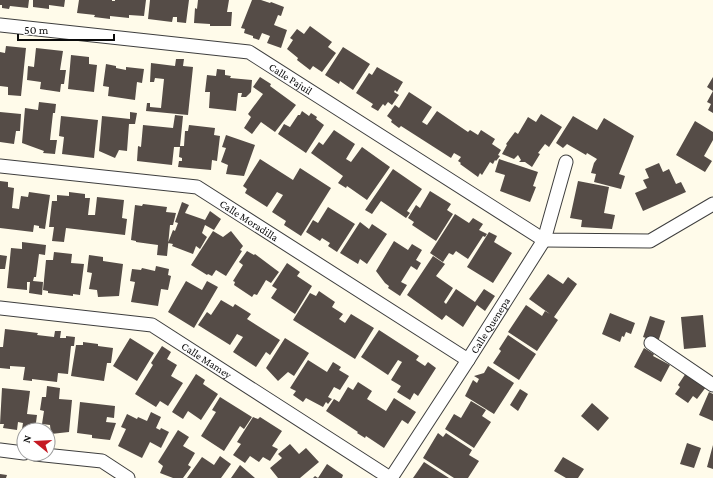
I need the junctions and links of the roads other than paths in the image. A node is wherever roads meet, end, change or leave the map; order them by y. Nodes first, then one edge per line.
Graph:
1 (0, 25) edge
2 (566, 162) dead end
3 (0, 166) edge
4 (713, 204) edge
5 (544, 240) junction
6 (0, 308) edge
7 (651, 343) dead end
8 (468, 360) junction
9 (713, 385) edge
10 (0, 450) edge
11 (16, 452) edge
12 (56, 456) edge
13 (128, 478) edge
14 (390, 478) edge

1 - 5 street, Calle Pajuil
2 - 5 street, Calle Quenepa
3 - 8 street, Calle Moradilla
4 - 5 street
5 - 8 street, Calle Quenepa
6 - 14 street, Calle Mamey
7 - 9 street
8 - 14 street, Calle Quenepa
10 - 11 street
12 - 13 street

